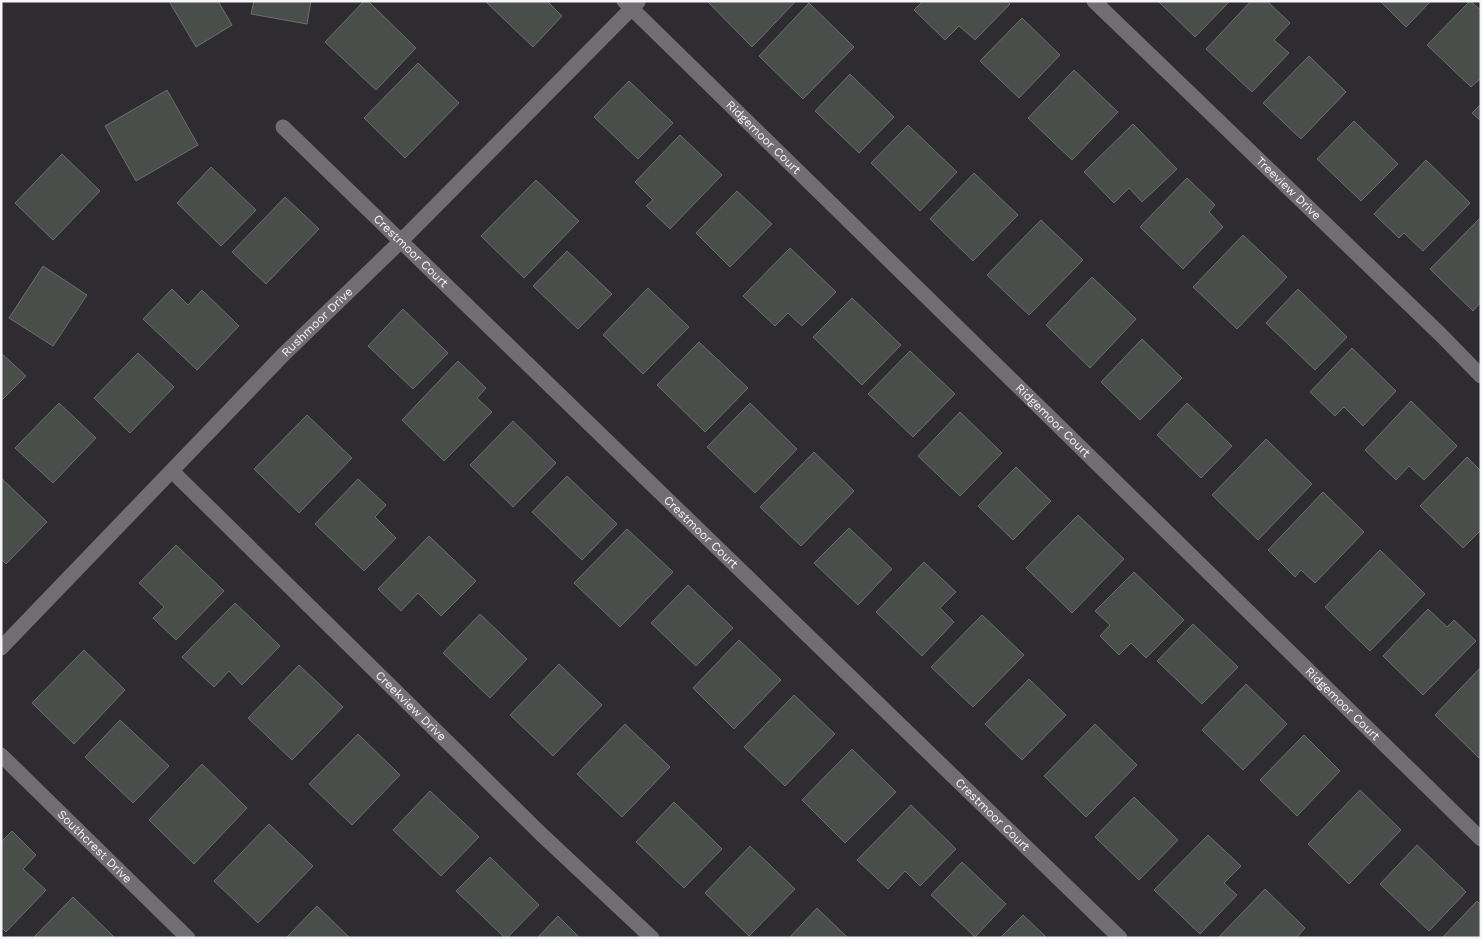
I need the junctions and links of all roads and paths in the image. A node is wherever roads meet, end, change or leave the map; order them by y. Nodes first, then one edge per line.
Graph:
1 (1094, 1) edge
2 (632, 4) edge
3 (283, 127) dead end
4 (400, 242) junction
5 (1481, 376) edge
6 (172, 471) junction
7 (1, 648) edge
8 (1, 756) edge
9 (1481, 839) edge
10 (188, 938) edge
11 (652, 938) edge
12 (1120, 938) edge

1 - 5 street, Treeview Drive
2 - 4 street, Rushmoor Drive
2 - 9 street, Ridgemoor Court
3 - 4 street, Crestmoor Court
4 - 6 street, Rushmoor Drive
4 - 12 street, Crestmoor Court
6 - 7 street, Rushmoor Drive
6 - 11 street, Creekview Drive
8 - 10 street, Southcrest Drive

